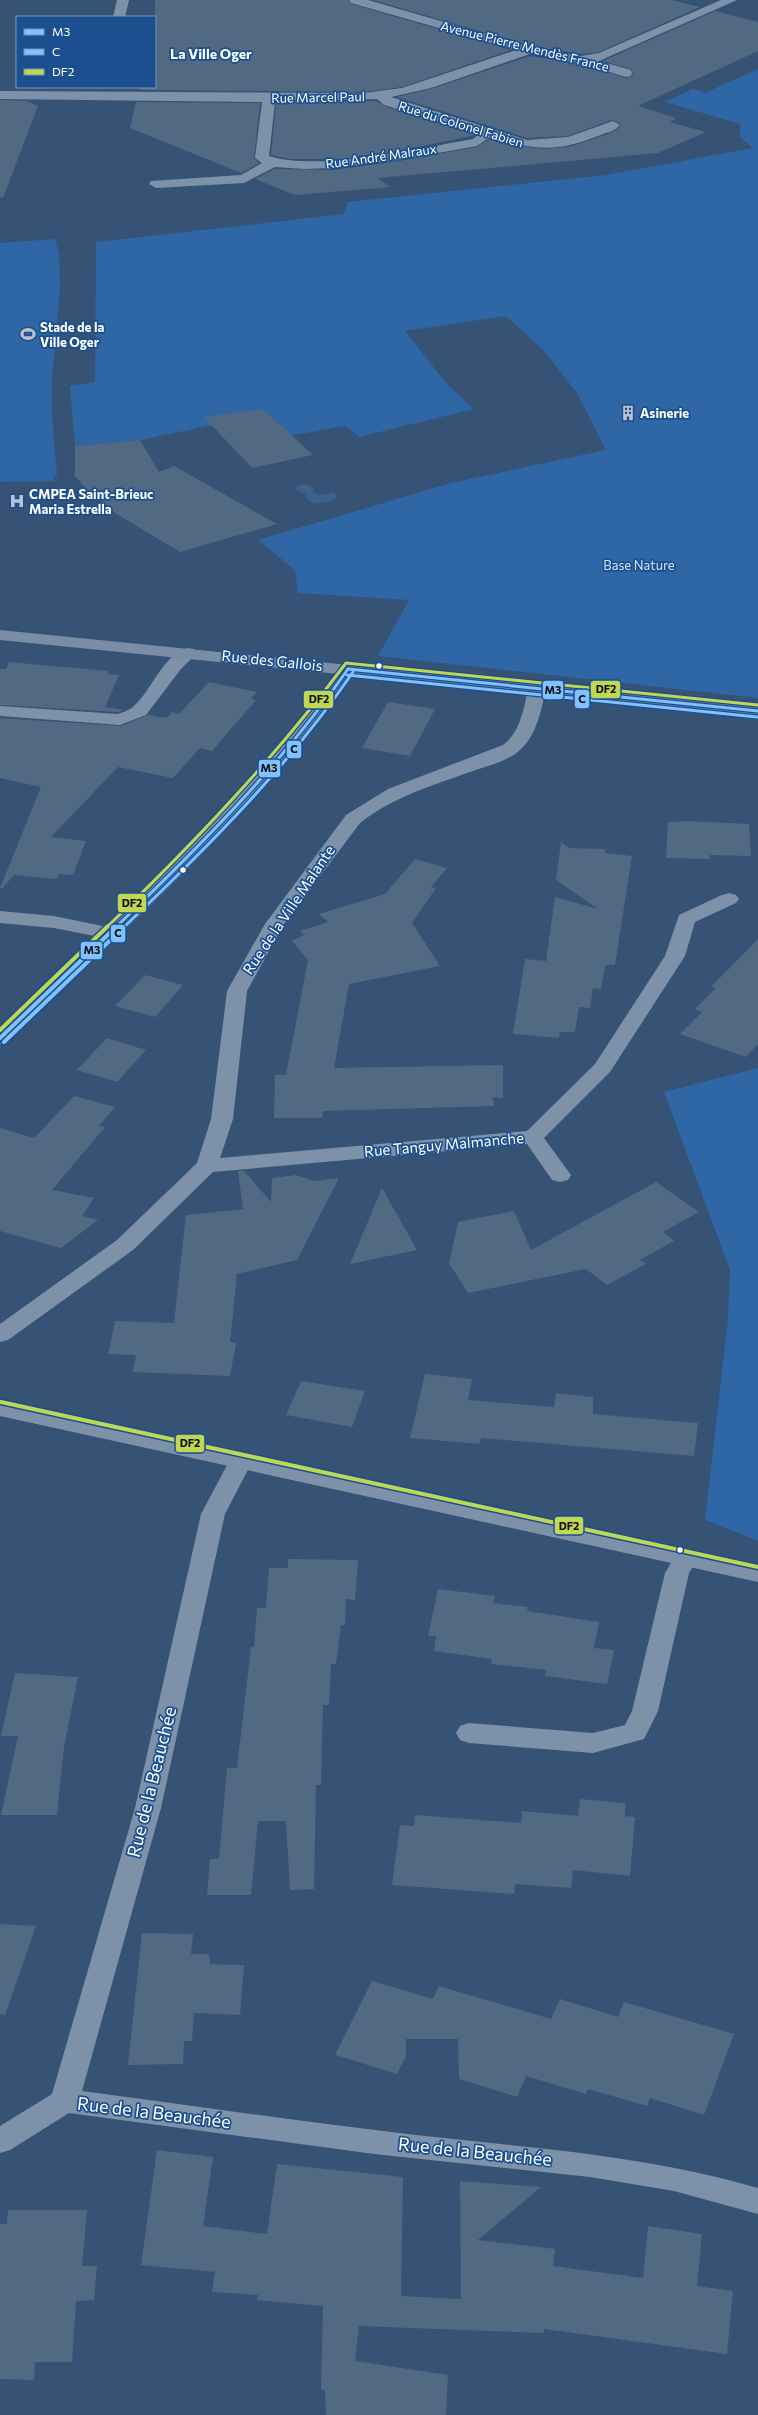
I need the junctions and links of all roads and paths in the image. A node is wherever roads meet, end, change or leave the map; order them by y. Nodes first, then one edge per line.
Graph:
1 (123, 0) edge
2 (355, 0) edge
3 (731, 0) edge
4 (119, 16) edge
5 (529, 50) junction
6 (582, 60) junction
7 (626, 73) dead end
8 (102, 91) edge
9 (0, 95) edge
10 (380, 95) junction
11 (268, 98) junction
12 (613, 125) dead end
13 (484, 132) junction
14 (271, 163) junction
15 (156, 184) dead end
16 (0, 635) edge
17 (188, 653) junction
18 (348, 670) junction
19 (537, 689) junction
20 (0, 711) edge
21 (758, 711) edge
22 (729, 899) dead end
23 (0, 917) edge
24 (110, 934) junction
25 (0, 1038) edge
26 (533, 1137) junction
27 (207, 1165) junction
28 (560, 1175) dead end
29 (0, 1335) edge
30 (0, 1408) edge
31 (240, 1460) junction
32 (687, 1557) junction
33 (758, 1573) edge
34 (469, 1733) dead end
35 (65, 2101) junction
36 (0, 2141) edge
37 (758, 2201) edge

1 - 4 street
2 - 5 street, Avenue Pierre Mendès France
3 - 6 street
5 - 6 street, Avenue Pierre Mendès France
5 - 10 street, Rue Marcel Paul
6 - 7 street, Avenue Pierre Mendès France
8 - 9 street, Rue Marcel Paul
8 - 11 street, Rue Marcel Paul
10 - 11 street, Rue Marcel Paul
10 - 13 street, Rue du Colonel Fabien
11 - 14 street
12 - 13 street, Rue du Colonel Fabien
13 - 14 street, Rue André Malraux
14 - 15 street
16 - 17 main road, Rue des Gallois
17 - 18 main road, Rue des Gallois
17 - 20 street
18 - 19 main road, Rue des Gallois
18 - 24 street
19 - 21 main road, Rue des Gallois
19 - 27 street, Rue de la Ville Malante
22 - 26 street, Rue Tanguy Malmanche
23 - 24 street
24 - 25 street
26 - 27 street, Rue Tanguy Malmanche
26 - 28 street
27 - 29 street, Rue de la Ville Malante
30 - 31 street
31 - 32 street
31 - 35 street, Rue de la Beauchée
32 - 33 street
32 - 34 street
35 - 36 street
35 - 37 street, Rue de la Beauchée

